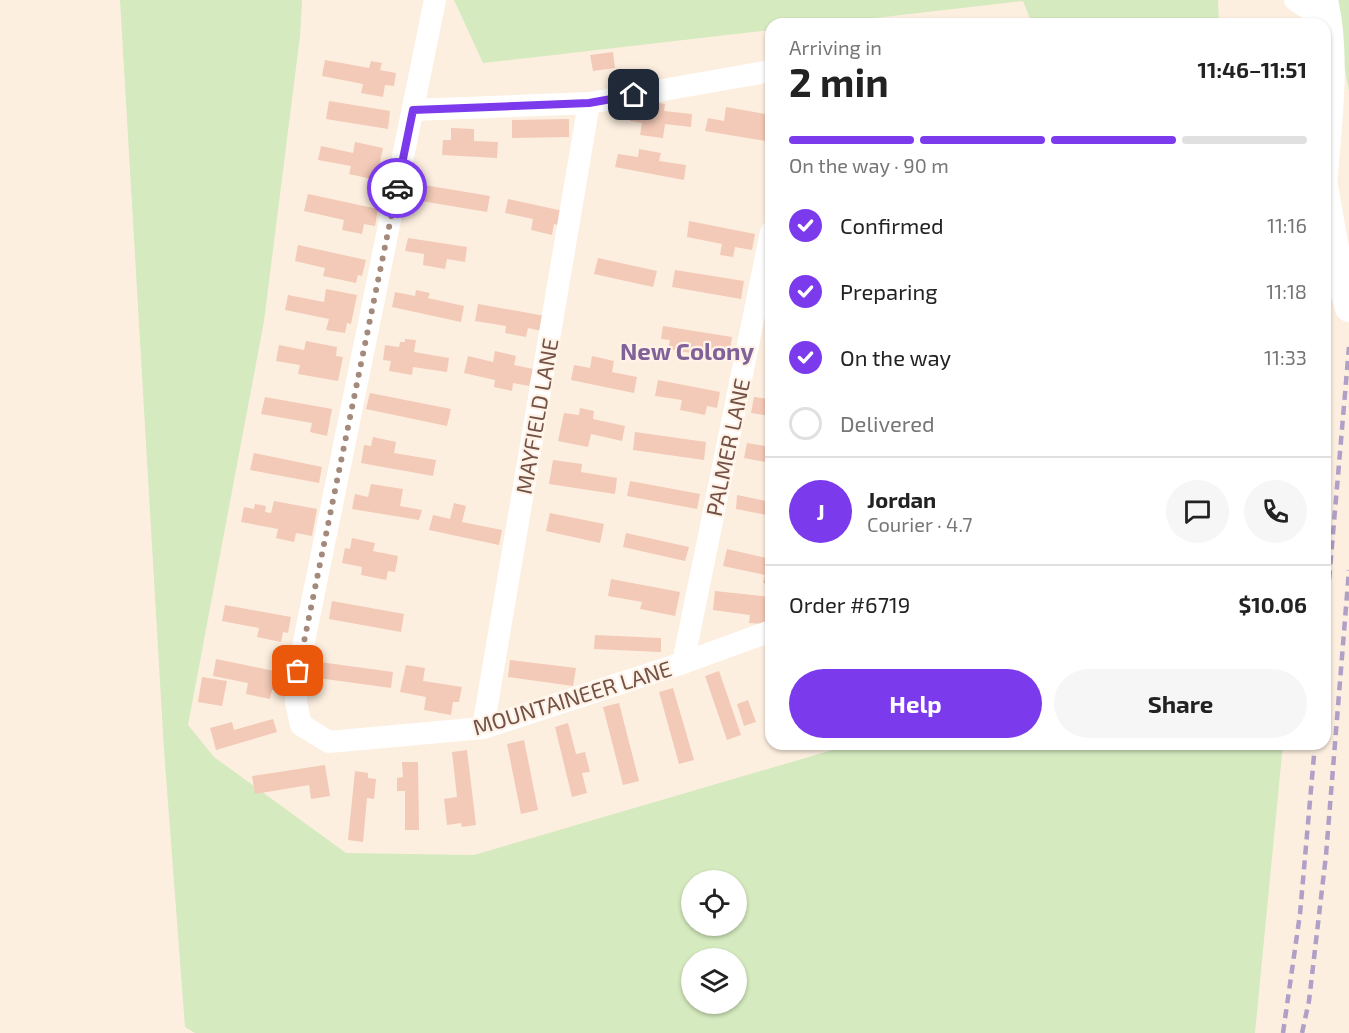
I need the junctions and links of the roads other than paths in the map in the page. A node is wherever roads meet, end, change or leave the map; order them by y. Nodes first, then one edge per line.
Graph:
1 (435, 0) edge
2 (1295, 0) edge
3 (1327, 11) edge
4 (765, 72) edge
5 (589, 103) junction
6 (413, 110) junction
7 (1331, 226) edge
8 (765, 261) edge
9 (1349, 308) edge
10 (765, 633) edge
11 (683, 663) junction
12 (483, 728) junction

1 - 6 street
2 - 3 street
4 - 5 street
5 - 6 street
5 - 12 street, MAYFIELD LANE
6 - 12 street, MOUNTAINEER LANE
7 - 9 street
8 - 11 street, PALMER LANE
10 - 11 street, MOUNTAINEER LANE
11 - 12 street, MOUNTAINEER LANE

